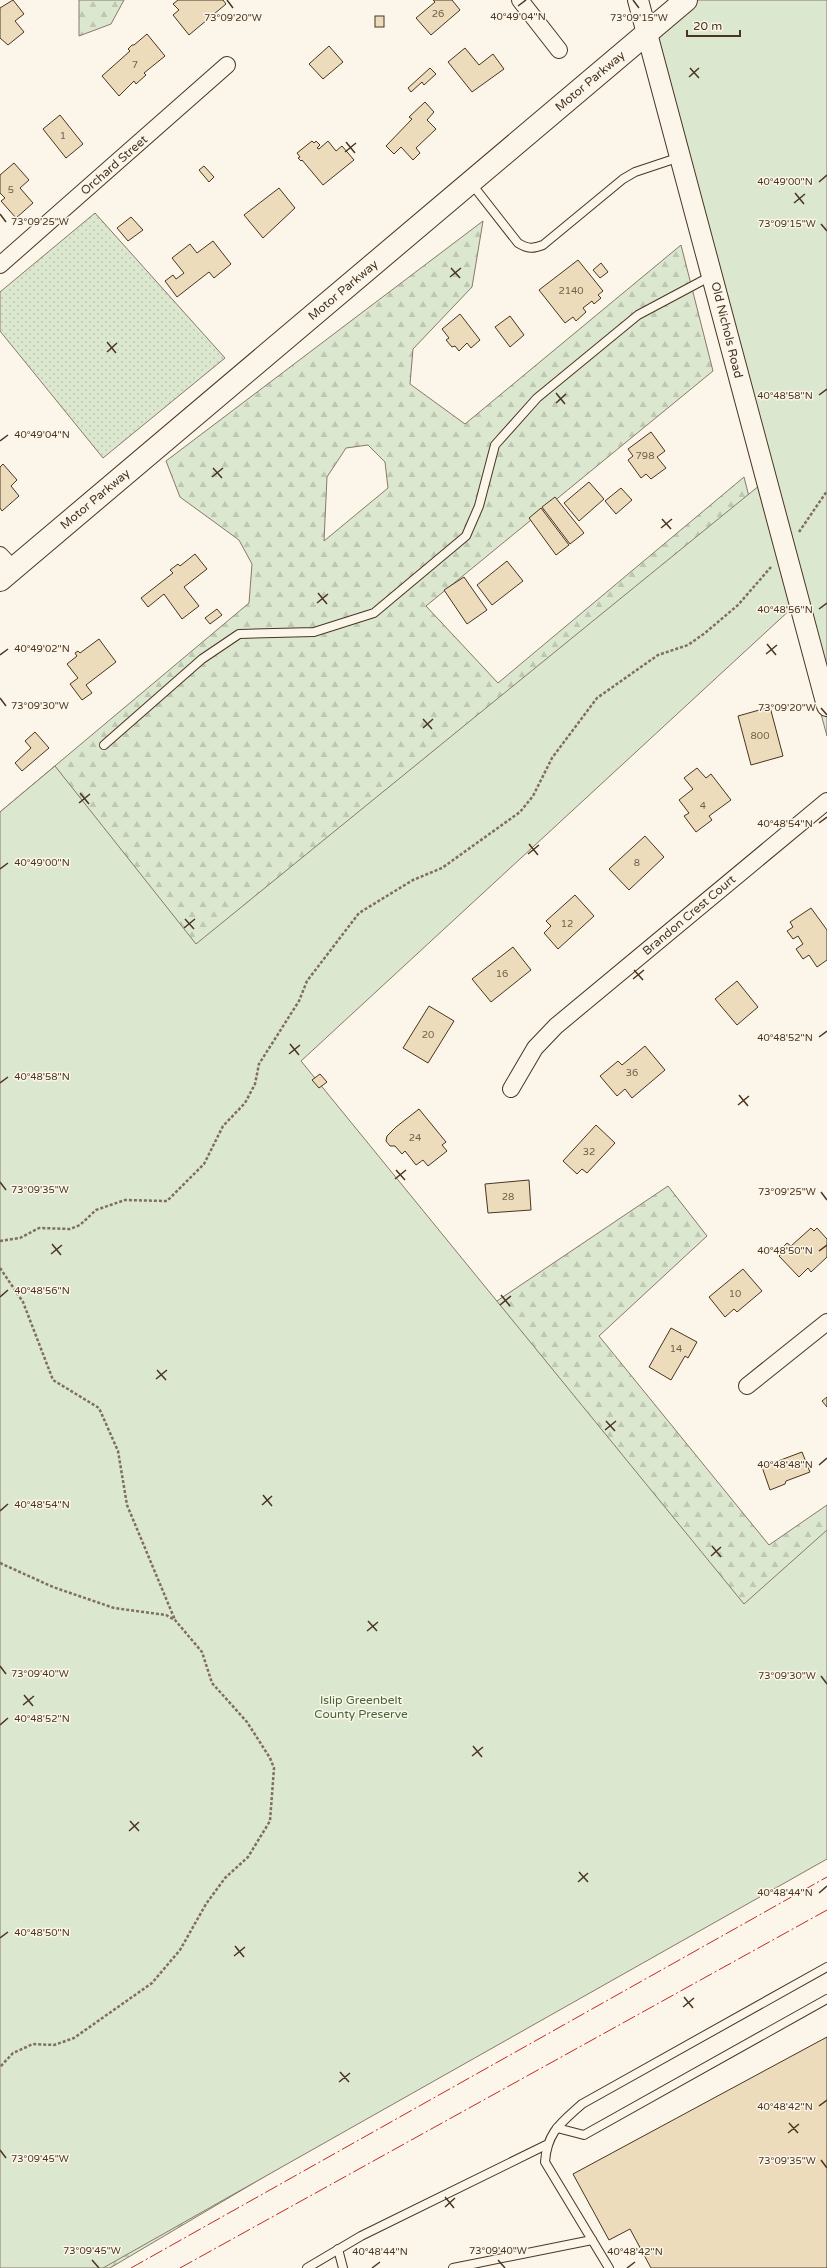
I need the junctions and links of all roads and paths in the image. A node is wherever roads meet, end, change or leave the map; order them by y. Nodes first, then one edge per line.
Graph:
1 (520, 0) edge
2 (638, 0) edge
3 (686, 0) edge
4 (647, 33) junction
5 (559, 50) dead end
6 (228, 65) dead end
7 (681, 157) junction
8 (470, 183) junction
9 (0, 265) edge
10 (713, 275) junction
11 (827, 491) edge
12 (784, 552) junction
13 (4, 568) edge
14 (827, 706) edge
15 (104, 745) dead end
16 (827, 801) edge
17 (511, 1089) dead end
18 (0, 1241) edge
19 (0, 1268) edge
20 (827, 1322) edge
21 (748, 1386) dead end
22 (0, 1563) edge
23 (175, 1620) junction
24 (827, 1967) edge
25 (827, 1999) edge
26 (0, 2067) edge
27 (557, 2128) junction
28 (546, 2145) junction
29 (592, 2240) junction
30 (338, 2249) junction
31 (307, 2268) edge
32 (343, 2268) edge
33 (453, 2268) edge
34 (609, 2268) edge

1 - 5 street
2 - 4 street, Old Nichols Road
3 - 4 main road, Motor Parkway
4 - 7 street, Old Nichols Road
4 - 8 main road, Motor Parkway
6 - 9 street, Orchard Street
7 - 8 lane
7 - 10 street, Old Nichols Road
8 - 13 main road, Motor Parkway
10 - 12 street, Old Nichols Road
10 - 15 lane
11 - 12 path
12 - 14 street, Old Nichols Road
12 - 18 path
16 - 17 street, Brandon Crest Court
19 - 23 path
20 - 21 street
22 - 23 path
23 - 26 path
24 - 27 lane
25 - 27 lane
27 - 28 lane
28 - 29 lane
28 - 30 lane
29 - 33 lane
29 - 34 lane
30 - 31 lane
30 - 32 lane

